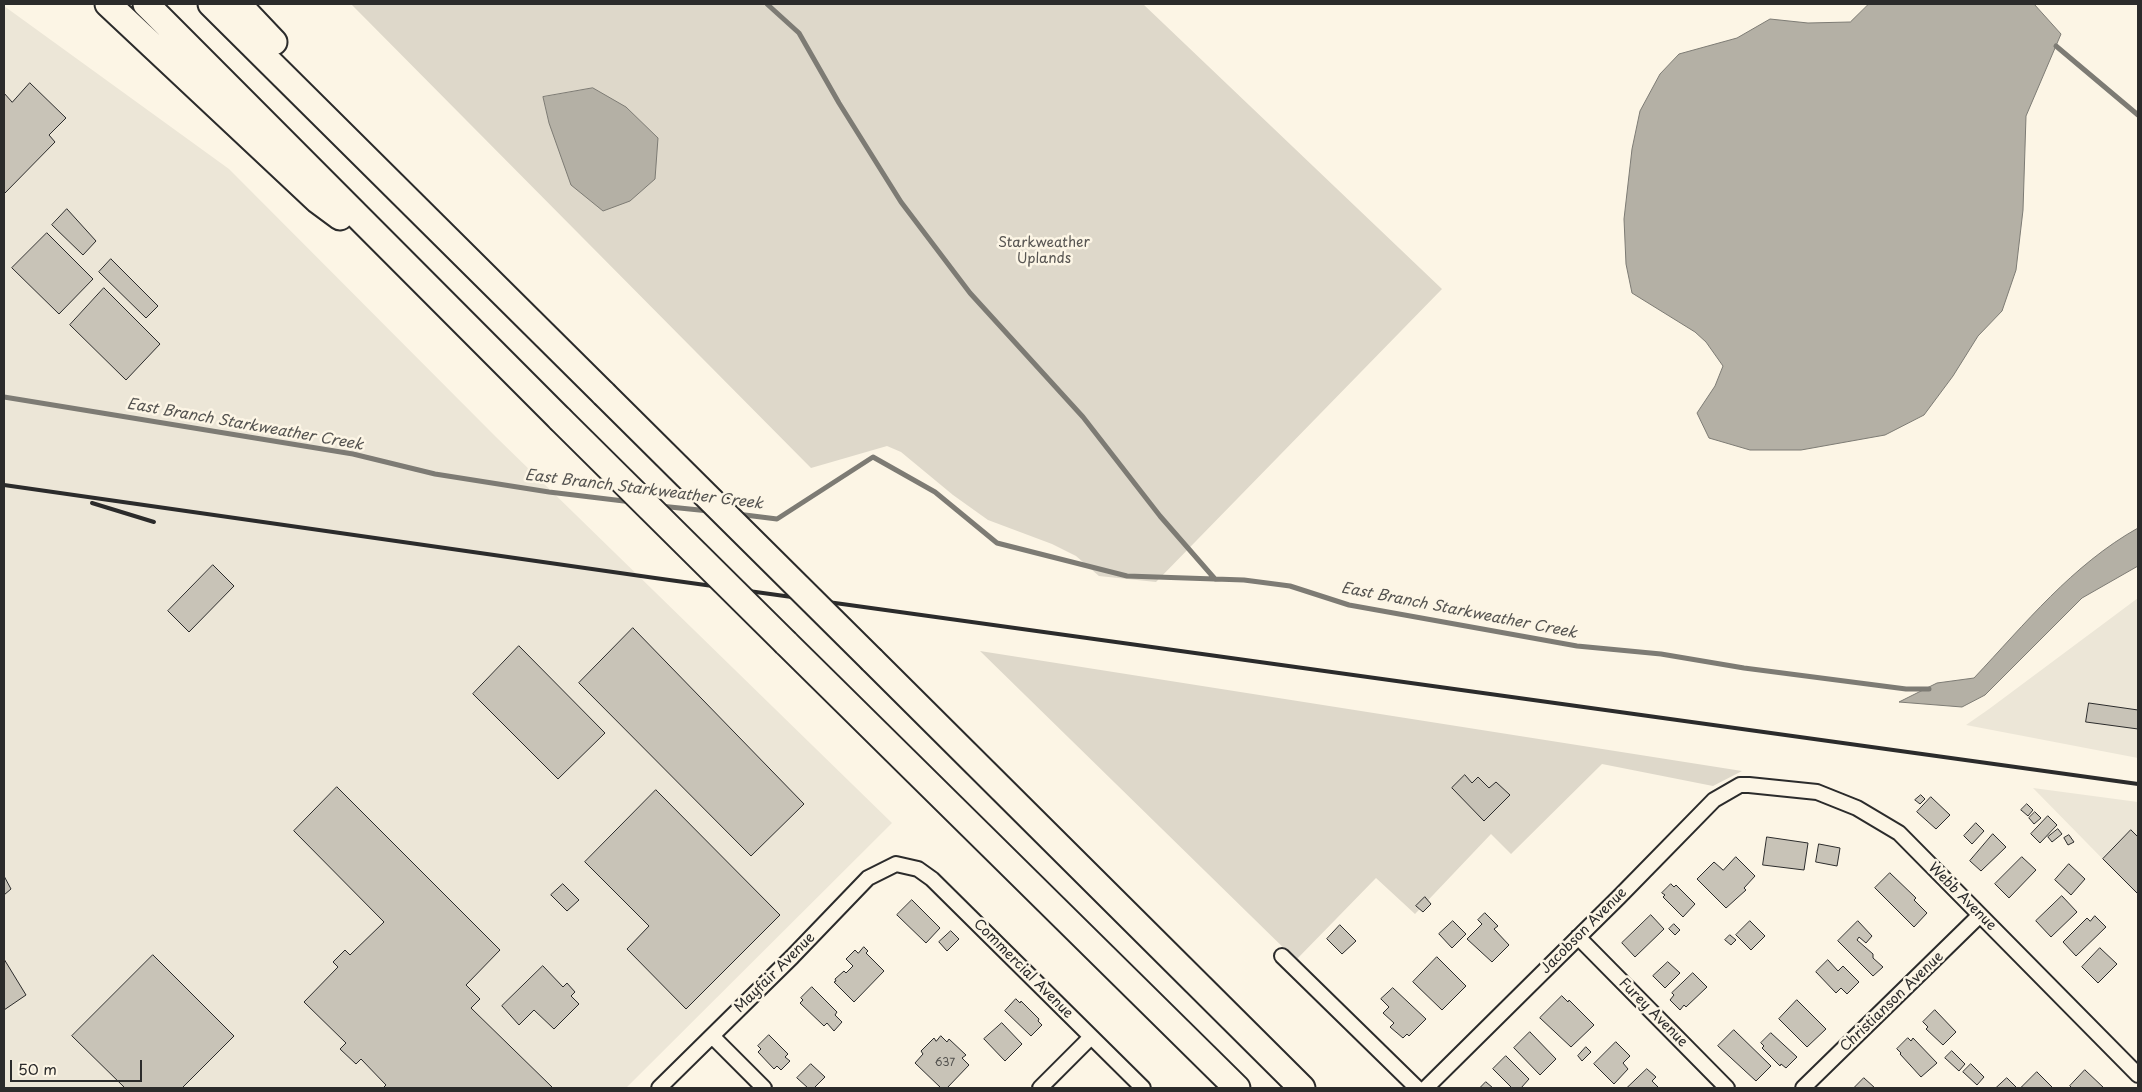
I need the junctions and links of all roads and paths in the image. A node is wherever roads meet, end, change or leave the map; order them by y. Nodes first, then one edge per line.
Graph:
1 (108, 4) edge
2 (146, 4) edge
3 (211, 4) edge
4 (238, 4) edge
5 (408, 267) junction
6 (551, 341) junction
7 (1749, 785) joint
8 (896, 864) joint
9 (1980, 915) junction
10 (1578, 937) junction
11 (1282, 956) dead end
12 (1104, 957) junction
13 (1218, 1004) junction
14 (712, 1036) junction
15 (1091, 1037) junction
16 (2138, 1076) edge
17 (660, 1088) edge
18 (764, 1088) edge
19 (1040, 1088) edge
20 (1143, 1088) edge
21 (1214, 1088) edge
22 (1237, 1088) edge
23 (1302, 1088) edge
24 (1322, 1088) edge
25 (1417, 1088) edge
26 (1426, 1088) edge
27 (1727, 1088) edge
28 (1803, 1088) edge

1 - 5 highway
2 - 5 highway
3 - 6 highway
4 - 6 highway
5 - 12 highway, bridge
6 - 13 highway, bridge
7 - 9 street, Webb Avenue
7 - 10 street, Jacobson Avenue
8 - 14 street, Mayfair Avenue
8 - 15 street, Commercial Avenue
9 - 16 street, Webb Avenue
9 - 28 street, Christianson Avenue
10 - 26 street, Jacobson Avenue
10 - 27 street, Furey Avenue
11 - 25 street
12 - 21 highway
12 - 22 highway
13 - 23 highway
13 - 24 highway
14 - 17 street, Mayfair Avenue
14 - 18 street
15 - 19 street
15 - 20 street, Commercial Avenue

